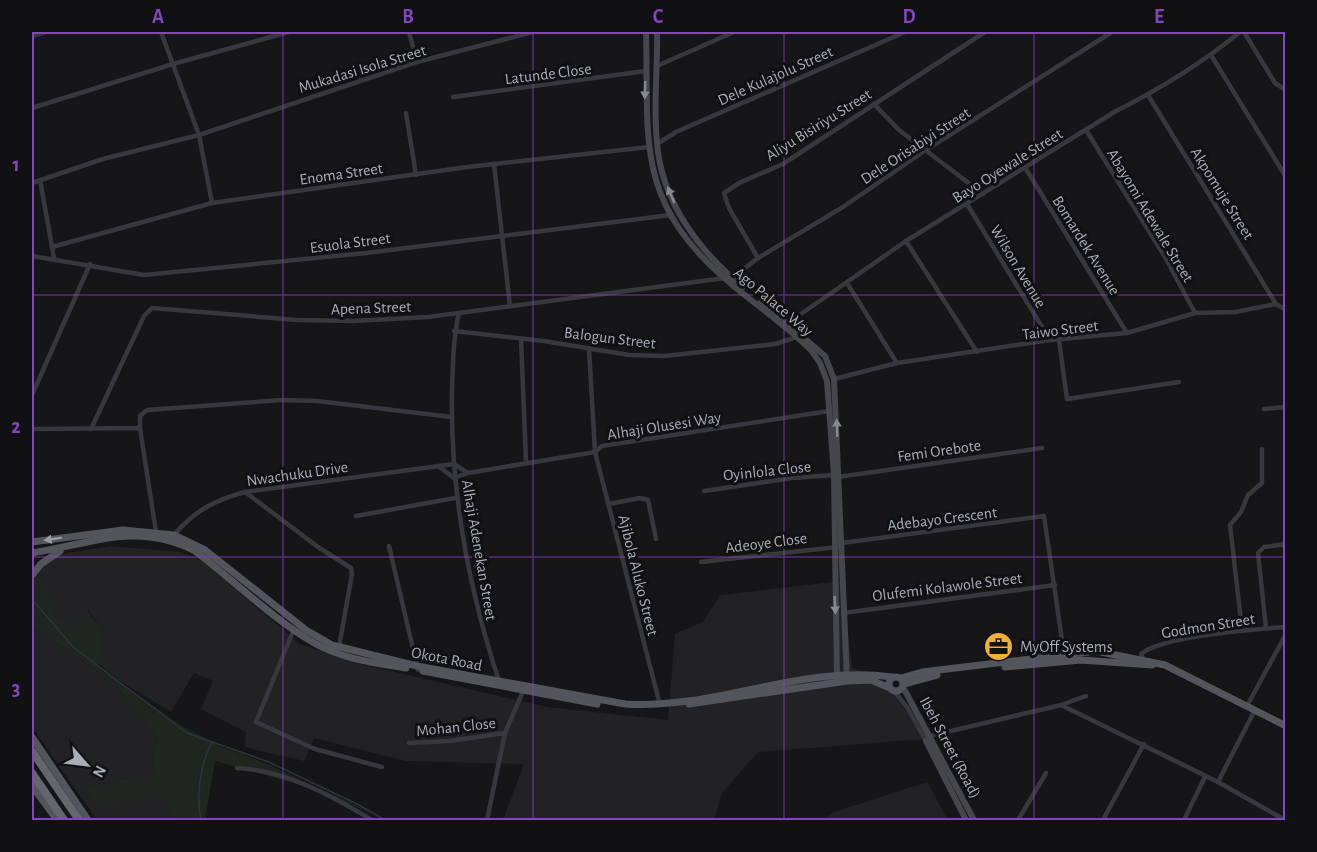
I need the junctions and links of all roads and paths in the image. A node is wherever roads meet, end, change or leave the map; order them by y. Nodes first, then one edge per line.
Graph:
1 (45, 32) edge
2 (161, 32) edge
3 (289, 32) edge
4 (409, 32) edge
5 (533, 32) edge
6 (734, 32) edge
7 (905, 32) edge
8 (985, 32) edge
9 (1112, 32) edge
10 (1242, 32) edge
11 (646, 33) edge
12 (657, 34) edge
13 (32, 36) edge
14 (1211, 55) junction
15 (417, 62) junction
16 (173, 64) junction
17 (657, 66) junction
18 (646, 72) junction
19 (1286, 90) edge
20 (1148, 95) junction
21 (453, 97) dead end
22 (874, 104) junction
23 (32, 108) edge
24 (406, 113) dead end
25 (1086, 130) junction
26 (199, 135) junction
27 (657, 144) junction
28 (649, 147) junction
29 (926, 150) junction
30 (494, 164) junction
31 (1026, 169) junction
32 (416, 175) junction
33 (1286, 177) edge
34 (40, 180) junction
35 (32, 183) edge
36 (983, 194) junction
37 (212, 203) junction
38 (967, 204) junction
39 (672, 215) junction
40 (502, 234) junction
41 (906, 241) junction
42 (52, 248) junction
43 (32, 256) edge
44 (54, 258) junction
45 (758, 258) junction
46 (90, 264) junction
47 (728, 278) junction
48 (847, 283) junction
49 (1276, 303) junction
50 (510, 306) junction
51 (1286, 310) edge
52 (459, 313) junction
53 (1195, 313) junction
54 (788, 323) junction
55 (454, 331) junction
56 (1127, 333) junction
57 (797, 337) junction
58 (521, 339) junction
59 (1050, 340) junction
60 (1059, 340) junction
61 (589, 349) junction
62 (977, 352) junction
63 (897, 363) junction
64 (834, 379) junction
65 (1179, 382) dead end
66 (32, 395) edge
67 (1286, 407) edge
68 (1264, 410) dead end
69 (829, 411) junction
70 (452, 417) junction
71 (32, 429) edge
72 (91, 429) junction
73 (140, 431) junction
74 (1042, 448) dead end
75 (1262, 449) dead end
76 (595, 452) junction
77 (526, 462) junction
78 (454, 464) junction
79 (438, 466) junction
80 (468, 473) junction
81 (836, 476) junction
82 (454, 478) junction
83 (704, 491) dead end
84 (245, 492) junction
85 (455, 498) junction
86 (609, 504) junction
87 (356, 516) dead end
88 (156, 532) junction
89 (95, 535) junction
90 (174, 535) junction
91 (656, 539) dead end
92 (32, 542) edge
93 (1286, 544) edge
94 (840, 545) junction
95 (389, 546) dead end
96 (65, 548) junction
97 (33, 552) edge
98 (700, 562) dead end
99 (34, 572) edge
100 (1054, 585) junction
101 (267, 603) junction
102 (843, 613) junction
103 (1286, 627) edge
104 (1266, 628) junction
105 (294, 629) junction
106 (1242, 630) junction
107 (1286, 634) edge
108 (1284, 642) edge
109 (339, 647) junction
110 (1064, 654) junction
111 (1143, 659) junction
112 (417, 668) junction
113 (1186, 676) junction
114 (892, 677) junction
115 (847, 678) junction
116 (837, 679) junction
117 (499, 681) junction
118 (902, 683) junction
119 (891, 689) junction
120 (523, 691) junction
121 (1086, 696) dead end
122 (660, 705) junction
123 (1061, 705) junction
124 (1247, 706) junction
125 (1255, 710) junction
126 (1286, 726) edge
127 (505, 733) junction
128 (32, 736) edge
129 (928, 738) junction
130 (409, 743) dead end
131 (1144, 744) junction
132 (32, 751) edge
133 (382, 767) dead end
134 (237, 768) dead end
135 (1046, 773) dead end
136 (32, 774) edge
137 (1205, 777) junction
138 (1218, 782) junction
139 (32, 786) edge
140 (1275, 818) edge
141 (57, 820) edge
142 (64, 820) edge
143 (79, 820) edge
144 (88, 820) edge
145 (372, 820) edge
146 (488, 820) edge
147 (966, 820) edge
148 (974, 820) edge
149 (1018, 820) edge
150 (1103, 820) edge
151 (1184, 820) edge
152 (1285, 820) edge

1 - 13 street
2 - 16 street
3 - 16 street
4 - 15 street
5 - 15 street, Mukadasi Isola Street
6 - 17 street
7 - 27 street, Dele Kulajolu Street
8 - 22 street, Aliyu Bisiriyu Street
9 - 29 street, Dele Orisabiyi Street
10 - 14 street, Bayo Oyewale Street
10 - 19 street
11 - 12 main road
11 - 18 main road, Ago Palace Way
12 - 17 main road, Ago Palace Way
14 - 20 street, Bayo Oyewale Street
14 - 33 street
15 - 26 street, Mukadasi Isola Street
16 - 23 street
16 - 26 street
17 - 27 main road, Ago Palace Way
18 - 21 street, Latunde Close
18 -> 28 main road, Ago Palace Way
20 - 25 street, Bayo Oyewale Street
20 - 49 street, Akpomuje Street
22 - 29 street
22 - 45 street, Aliyu Bisiriyu Street
24 - 32 street
25 - 31 street, Bayo Oyewale Street
25 - 53 street, Abayomi Adewale Street
26 - 34 street, Mukadasi Isola Street
26 - 37 street
47 -> 27 main road, Ago Palace Way
28 - 30 street, Enoma Street
28 - 39 main road, Ago Palace Way
29 - 36 street
29 - 45 street, Dele Orisabiyi Street
30 - 32 street, Enoma Street
30 - 40 street
31 - 36 street, Bayo Oyewale Street
31 - 56 street, Bomardek Avenue
32 - 37 street, Enoma Street
34 - 35 street, Mukadasi Isola Street
34 - 42 street
36 - 38 street, Bayo Oyewale Street
37 - 42 street, Enoma Street
38 - 41 street, Bayo Oyewale Street
38 - 59 street, Wilson Avenue
39 - 40 street, Esuola Street
39 - 47 main road, Ago Palace Way
40 - 46 street, Esuola Street
40 - 50 street
41 - 48 street, Bayo Oyewale Street
41 - 62 street
42 - 44 street
43 - 44 street, Esuola Street
44 - 46 street, Esuola Street
45 - 47 street, Dele Orisabiyi Street
46 - 66 street
47 - 50 street, Apena Street
47 - 54 main road, Ago Palace Way
47 - 57 main road, Ago Palace Way
48 - 54 street, Bayo Oyewale Street
48 - 63 street
49 - 51 street
49 - 53 street, Taiwo Street
50 - 52 street, Apena Street
52 - 55 street, Alhaji Adenekan Street
52 - 72 street, Apena Street
53 - 56 street, Taiwo Street
54 - 64 main road, Ago Palace Way
55 - 58 street, Balogun Street
55 - 70 street, Alhaji Adenekan Street
56 - 60 street, Taiwo Street
57 - 61 street, Balogun Street
57 - 69 main road, Ago Palace Way
58 - 61 street, Balogun Street
58 - 77 street
59 - 60 street, Taiwo Street
59 - 62 street, Taiwo Street
60 - 65 street
61 - 76 street, Ajibola Aluko Street
62 - 63 street, Taiwo Street
63 - 64 street, Taiwo Street
81 -> 64 main road, Ago Palace Way
67 - 68 street
69 - 76 street, Alhaji Olusesi Way
69 - 81 main road, Ago Palace Way
70 - 73 street
70 - 78 street, Alhaji Adenekan Street
71 - 72 street
72 - 73 street
73 - 88 street
74 - 81 street, Femi Orebote
75 - 106 street
76 - 77 street, Alhaji Olusesi Way
76 - 86 street, Ajibola Aluko Street
77 - 80 street, Alhaji Olusesi Way
78 - 79 street, Nwachuku Drive
78 - 80 street
78 - 82 street, Alhaji Adenekan Street
79 - 82 street
79 - 84 street, Nwachuku Drive
80 - 82 street, Alhaji Olusesi Way
81 - 83 street, Oyinlola Close
81 - 94 main road, Ago Palace Way
82 - 85 street, Alhaji Adenekan Street
84 - 90 street, Nwachuku Drive
84 - 109 street
85 - 87 street
85 - 117 street, Alhaji Adenekan Street
86 - 91 street
86 - 122 street, Ajibola Aluko Street
88 - 89 main road, Okota Road
88 - 90 main road, Okota Road
89 -> 92 main road, Okota Road
89 - 96 main road, Okota Road
89 - 101 main road, Okota Road
90 - 101 main road, Okota Road
93 - 104 street
94 - 98 street, Adeoye Close
94 - 100 street, Adebayo Crescent
94 - 102 main road, Ago Palace Way
94 -> 116 main road, Ago Palace Way
95 - 112 street
96 - 97 main road, Okota Road
96 - 99 main road
100 - 102 street, Olufemi Kolawole Street
100 - 110 street
101 - 105 main road, Okota Road
101 - 109 main road, Okota Road
102 - 115 main road, Ago Palace Way
103 - 104 street, Godmon Street
104 - 106 street, Godmon Street
105 - 112 main road, Okota Road
105 - 133 street
106 - 111 street, Godmon Street
107 - 108 street
108 - 124 street
109 - 112 main road, Okota Road
110 - 111 main road
110 - 118 main road
111 - 113 main road
112 - 117 main road, Okota Road
112 - 120 main road, Okota Road
113 - 118 main road
113 - 124 main road
114 - 115 main road, Okota Road
114 - 118 main road, Okota Road
114 - 119 main road
115 - 116 main road, Okota Road
115 - 119 main road, Okota Road
116 - 120 main road, Okota Road
116 - 122 main road, Okota Road
117 - 122 main road, Okota Road
118 - 119 main road
118 - 129 main road, Ibeh Street (Road)
119 - 129 street, Ibeh Street (Road)
120 - 127 street
121 - 123 street
123 - 129 street
123 - 131 street
124 - 125 main road
125 - 126 main road
125 - 138 street
127 - 130 street, Mohan Close
127 - 146 street
128 - 144 main road
129 - 147 main road, Ibeh Street (Road)
129 - 148 main road, Ibeh Street (Road)
131 - 137 street
131 - 150 street
132 - 143 highway
134 - 145 street
135 - 149 street
136 - 142 highway
137 - 138 street
137 - 151 street
138 - 140 street
139 - 141 main road
140 - 152 street

